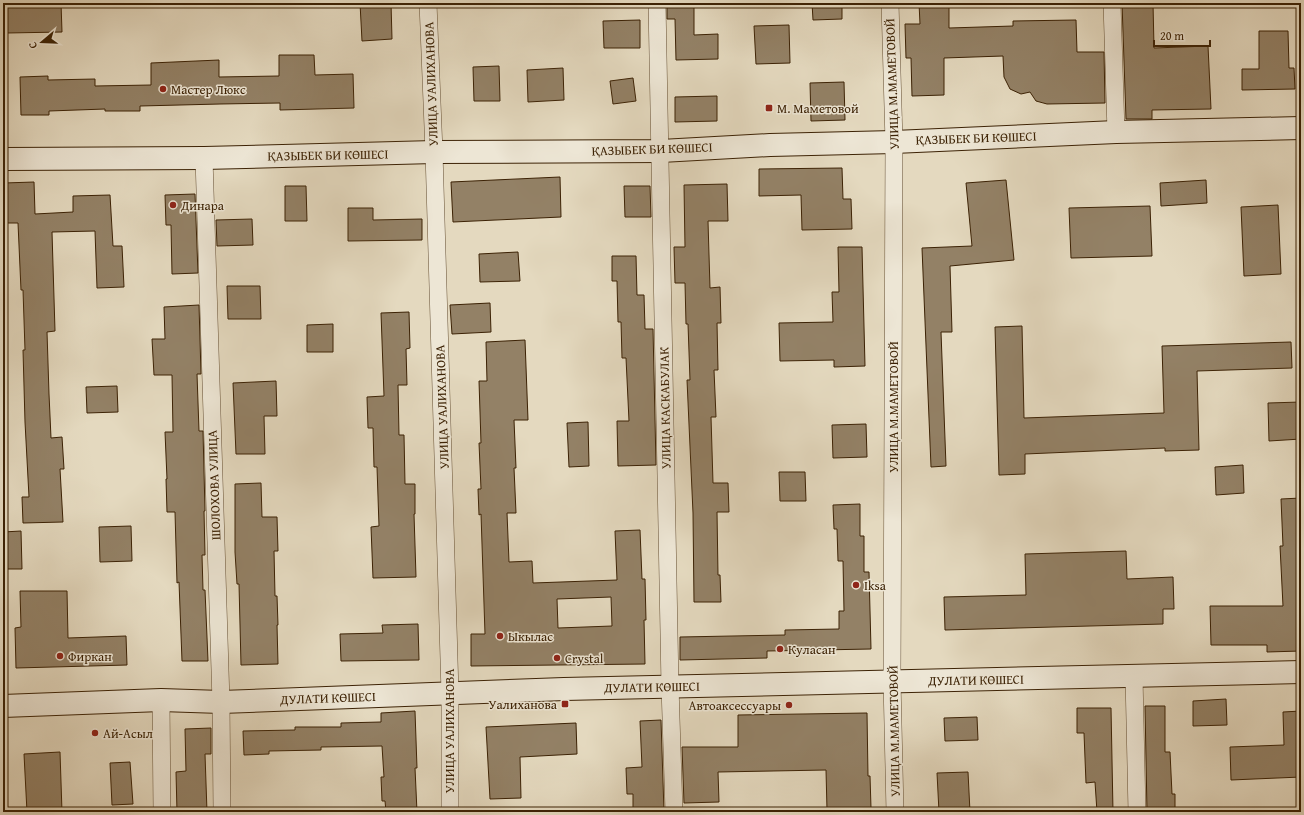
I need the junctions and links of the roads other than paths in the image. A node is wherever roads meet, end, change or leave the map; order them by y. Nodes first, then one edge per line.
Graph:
1 (428, 3) edge
2 (657, 3) edge
3 (890, 3) edge
4 (1112, 3) edge
5 (1301, 128) edge
6 (1116, 132) junction
7 (894, 142) junction
8 (661, 151) junction
9 (434, 152) junction
10 (204, 158) junction
11 (3, 159) edge
12 (1301, 672) edge
13 (1134, 676) junction
14 (892, 681) junction
15 (670, 686) junction
16 (450, 693) junction
17 (161, 700) junction
18 (221, 702) junction
19 (3, 706) edge
20 (162, 812) edge
21 (222, 812) edge
22 (450, 812) edge
23 (674, 812) edge
24 (895, 812) edge
25 (1137, 812) edge

1 - 9 street, УЛИЦА УАЛИХАНОВА
2 - 8 street, УЛИЦА КАСКАБУЛАК
3 - 7 street, УЛИЦА М.МАМЕТОВОЙ
4 - 6 street
5 - 6 main road, ҚАЗЫБЕК БИ КӨШЕСІ
6 - 7 main road, ҚАЗЫБЕК БИ КӨШЕСІ
7 - 8 main road, ҚАЗЫБЕК БИ КӨШЕСІ
7 - 14 street, УЛИЦА М.МАМЕТОВОЙ
8 - 9 main road, ҚАЗЫБЕК БИ КӨШЕСІ
8 - 15 street, УЛИЦА КАСКАБУЛАК
9 - 10 main road, ҚАЗЫБЕК БИ КӨШЕСІ
9 - 16 street, УЛИЦА УАЛИХАНОВА
10 - 11 main road, ҚАЗЫБЕК БИ КӨШЕСІ
10 - 18 street, ШОЛОХОВА УЛИЦА
12 - 13 main road, ДУЛАТИ КӨШЕСІ
13 - 14 main road, ДУЛАТИ КӨШЕСІ
13 - 25 street
14 - 15 main road, ДУЛАТИ КӨШЕСІ
14 - 24 street, УЛИЦА М.МАМЕТОВОЙ
15 - 16 main road, ДУЛАТИ КӨШЕСІ
15 - 23 street, УЛИЦА КАСКАБУЛАК
16 - 18 main road, ДУЛАТИ КӨШЕСІ
16 - 22 street, УЛИЦА УАЛИХАНОВА
17 - 18 main road, ДУЛАТИ КӨШЕСІ
17 - 19 main road, ДУЛАТИ КӨШЕСІ
17 - 20 street
18 - 21 street, ШОЛОХОВА УЛИЦА

